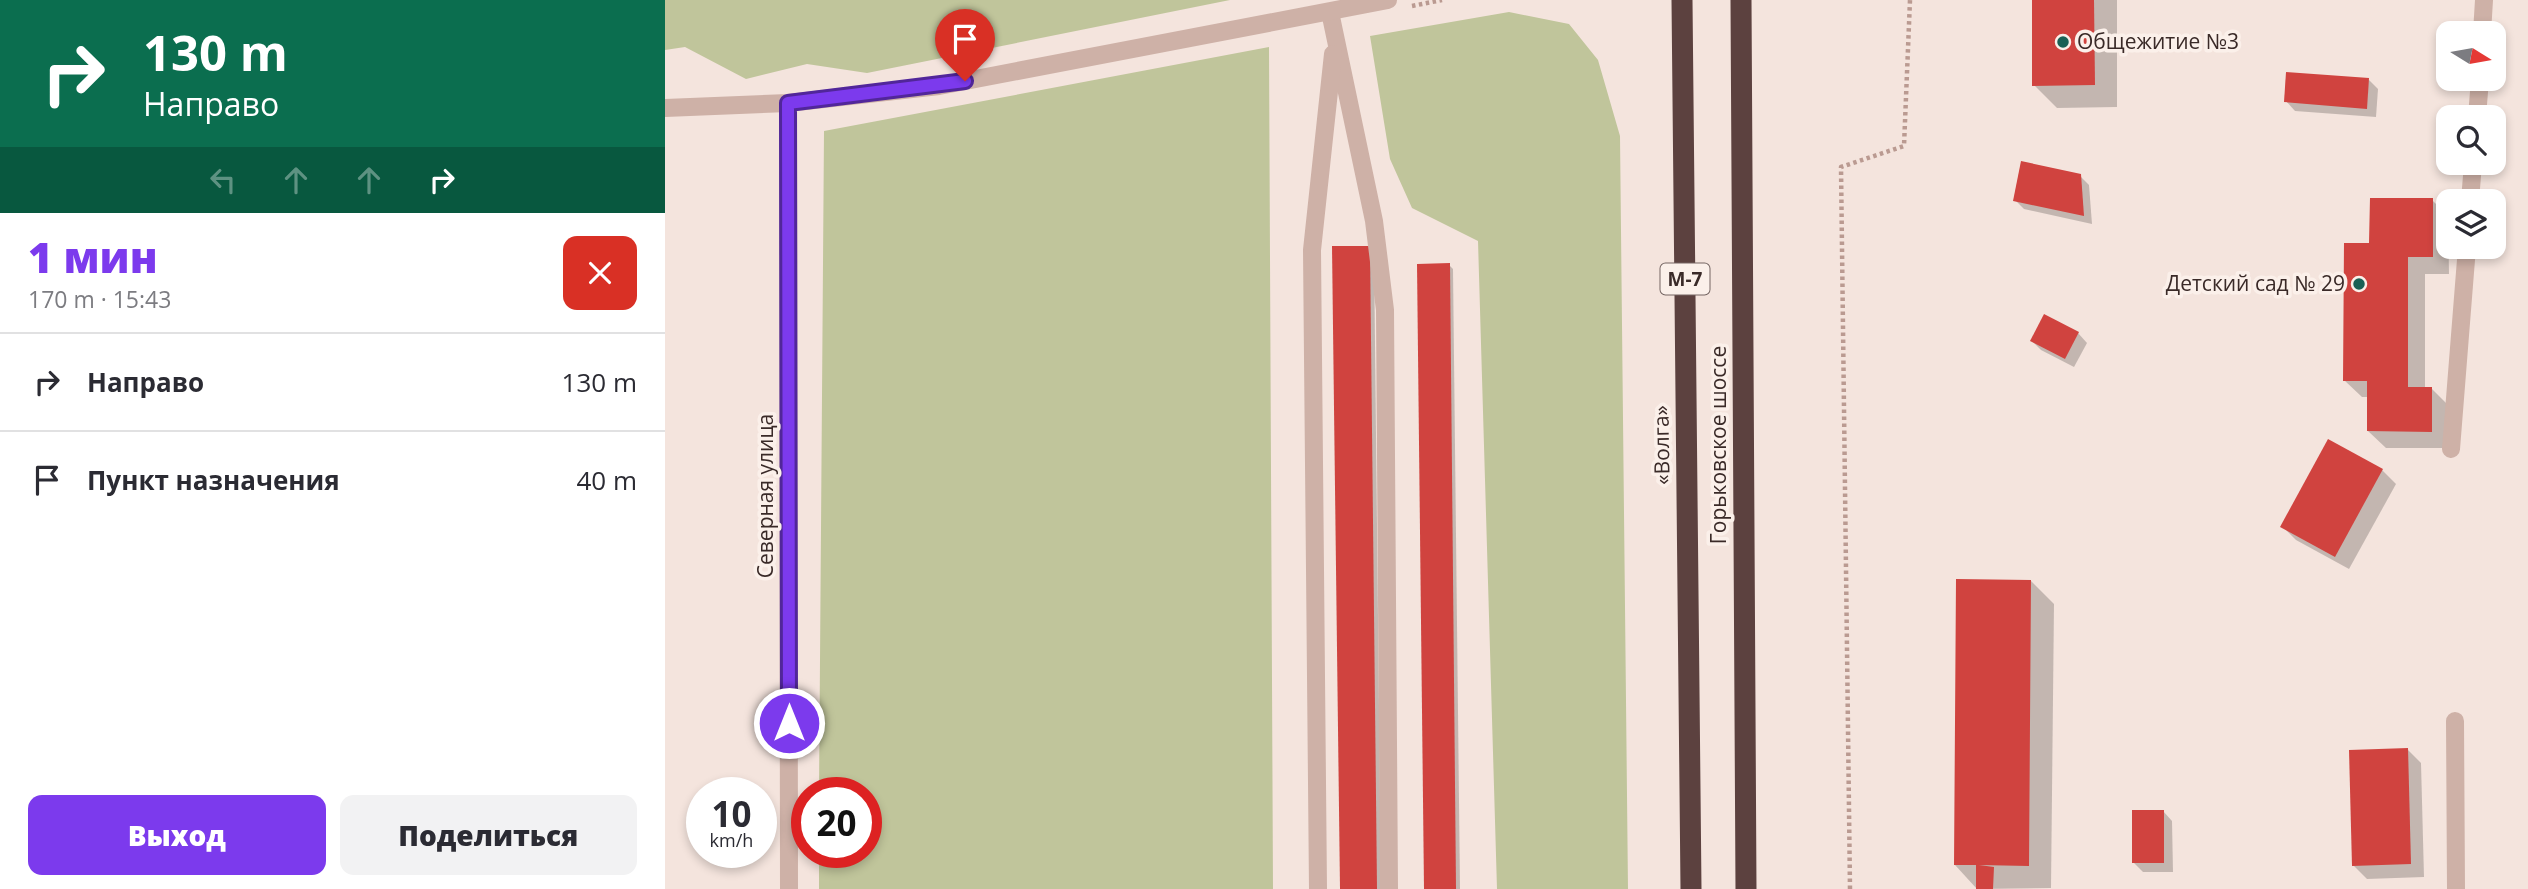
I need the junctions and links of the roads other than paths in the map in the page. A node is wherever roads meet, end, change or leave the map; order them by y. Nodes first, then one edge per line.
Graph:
1 (1388, 0) edge
2 (1682, 0) edge
3 (1741, 0) edge
4 (2484, 0) edge
5 (1330, 12) junction
6 (2483, 21) edge
7 (1335, 40) junction
8 (788, 103) junction
9 (665, 108) edge
10 (2466, 259) edge
11 (2451, 449) dead end
12 (2455, 721) dead end
13 (789, 889) edge
14 (1318, 889) edge
15 (1389, 889) edge
16 (1691, 889) edge
17 (1746, 889) edge
18 (2456, 889) edge

1 - 5 street
2 - 16 highway, «Волга» / М-7
3 - 17 highway, Горьковское шоссе
4 - 6 street
5 - 7 street
5 - 8 street
7 - 14 street
7 - 15 street
8 - 9 street
8 - 13 street, Северная улица
10 - 11 street
12 - 18 street

